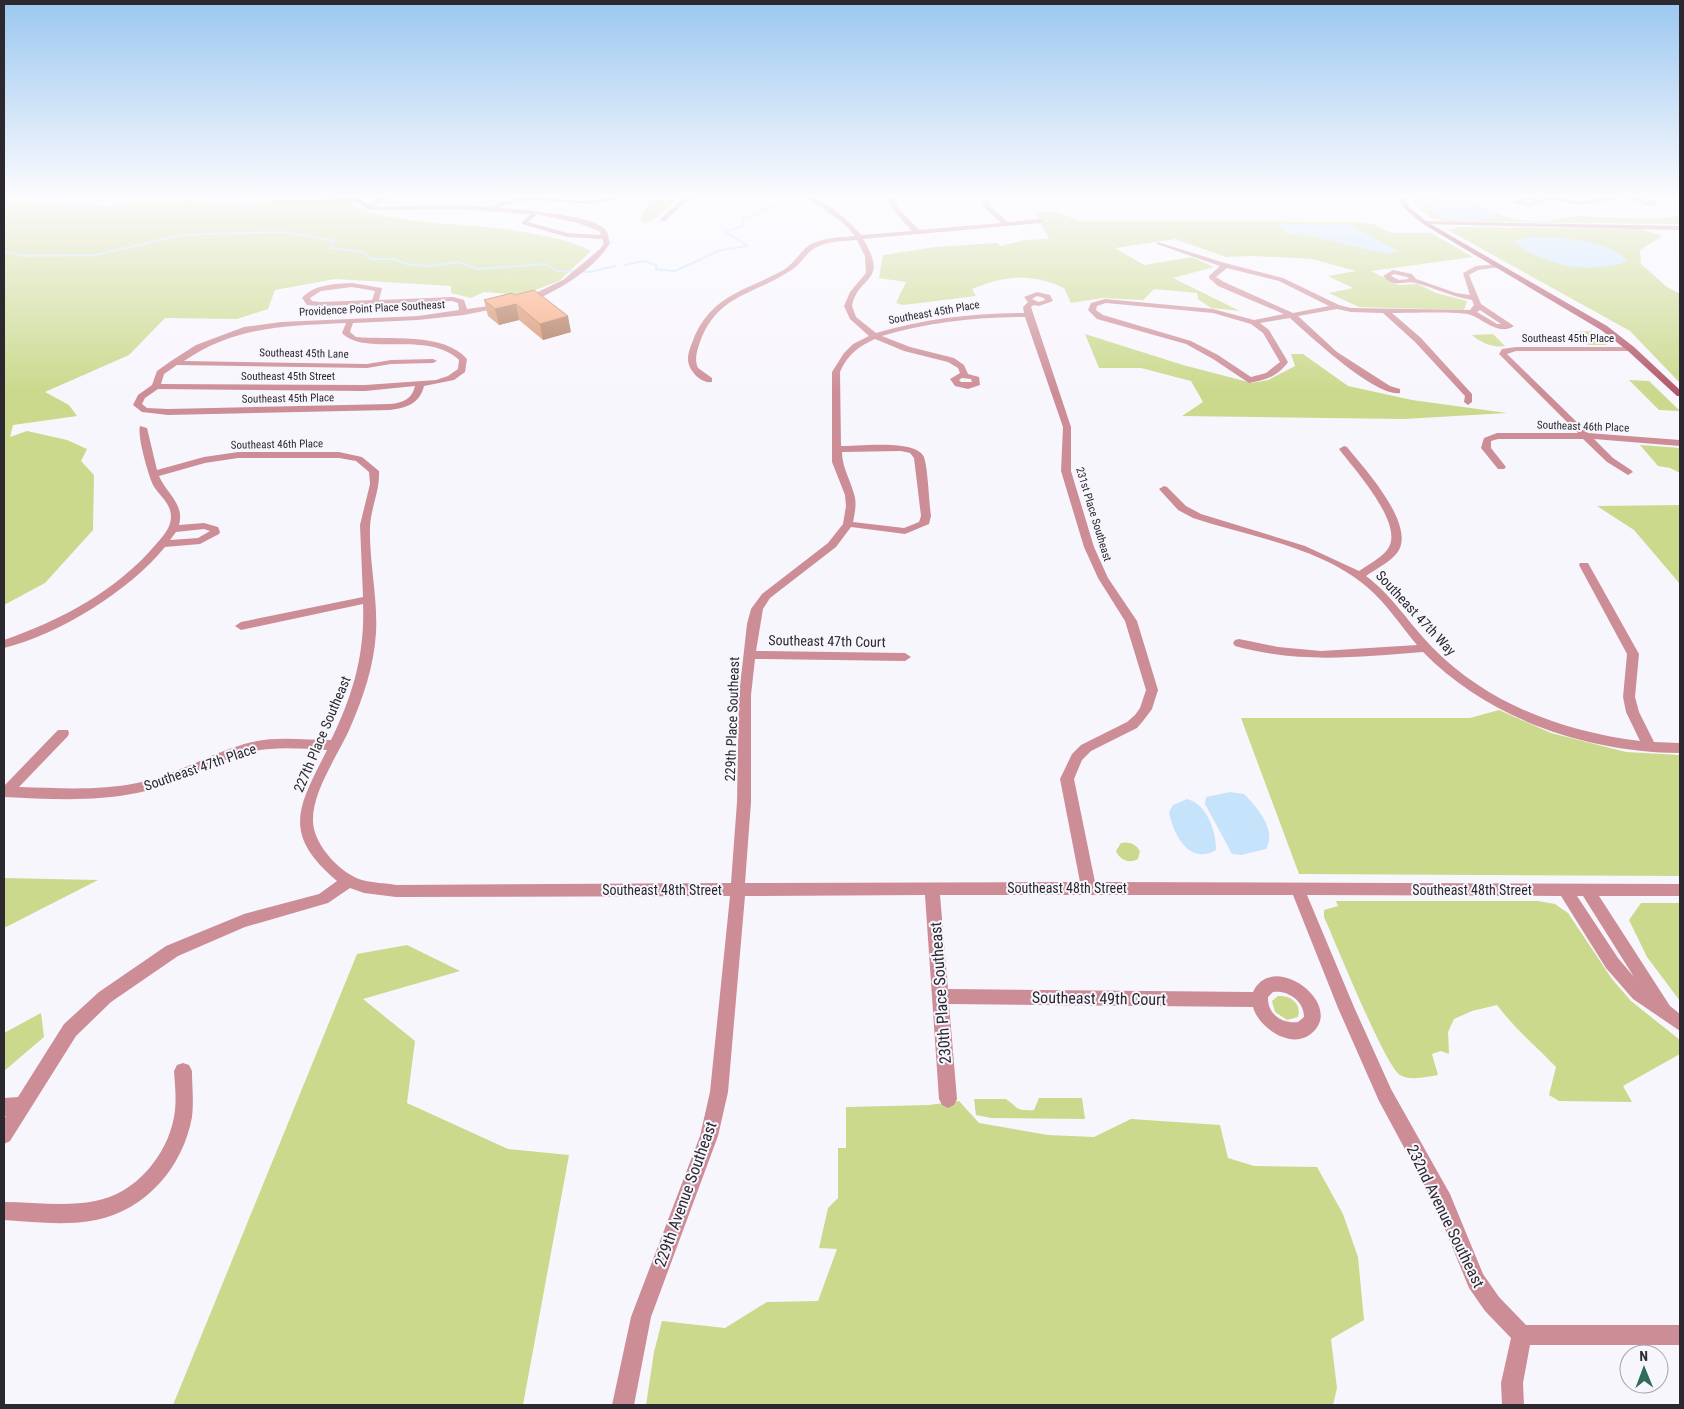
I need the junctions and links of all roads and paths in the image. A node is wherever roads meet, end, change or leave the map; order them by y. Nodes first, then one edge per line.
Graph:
1 (589, 262) edge
2 (796, 262) edge
3 (869, 262) edge
4 (1215, 262) edge
5 (1490, 262) edge
6 (1222, 264) junction
7 (1501, 268) junction
8 (1413, 280) dead end
9 (375, 302) junction
10 (1032, 302) dead end
11 (1477, 302) junction
12 (1337, 307) junction
13 (1385, 311) junction
14 (464, 312) junction
15 (1471, 312) junction
16 (1028, 315) junction
17 (1292, 316) junction
18 (350, 322) junction
19 (1254, 322) junction
20 (875, 336) junction
21 (1631, 349) junction
22 (433, 361) dead end
23 (174, 363) junction
24 (368, 366) junction
25 (965, 375) dead end
26 (709, 380) dead end
27 (369, 381) junction
28 (420, 384) junction
29 (156, 386) junction
30 (1397, 391) dead end
31 (1680, 394) edge
32 (1468, 402) dead end
33 (145, 410) joint
34 (143, 428) dead end
35 (1587, 436) junction
36 (1680, 443) edge
37 (836, 450) junction
38 (1344, 450) dead end
39 (370, 466) joint
40 (1501, 467) dead end
41 (1628, 472) dead end
42 (154, 474) junction
43 (1164, 489) dead end
44 (848, 524) junction
45 (172, 529) junction
46 (163, 544) junction
47 (1584, 565) dead end
48 (1359, 576) junction
49 (368, 599) junction
50 (241, 626) dead end
51 (4, 644) edge
52 (1239, 644) dead end
53 (1426, 648) junction
54 (748, 656) junction
55 (905, 657) dead end
56 (63, 733) dead end
57 (336, 746) junction
58 (1650, 748) junction
59 (1680, 748) edge
60 (5, 792) edge
61 (348, 881) junction
62 (932, 888) junction
63 (1089, 888) junction
64 (737, 890) junction
65 (1298, 890) junction
66 (1566, 890) junction
67 (1587, 890) junction
68 (1680, 890) edge
69 (940, 996) junction
70 (1259, 1000) dead end
71 (1666, 1012) junction
72 (1680, 1023) edge
73 (183, 1071) dead end
74 (948, 1099) dead end
75 (12, 1106) edge
76 (4, 1135) edge
77 (4, 1211) edge
78 (1522, 1335) junction
79 (1680, 1335) edge
80 (623, 1405) edge
81 (1513, 1405) edge

1 - 14 street, Providence Point Place Southeast
2 - 26 street
3 - 20 street
4 - 6 street
5 - 7 main road
6 - 12 street
6 - 17 street
7 - 11 street
7 - 21 main road
8 - 11 street
9 - 9 street
9 - 14 street
10 - 16 street
11 - 15 street
11 - 15 street
12 - 13 street
12 - 17 street
13 - 15 street
13 - 32 street
14 - 18 street, Providence Point Place Southeast
16 - 20 street, Southeast 45th Place
16 - 63 street, 231st Place Southeast
17 - 19 street
17 - 30 street
18 - 23 street, Providence Point Place Southeast
18 - 28 street, Southeast 45th Street
19 - 19 street
20 - 25 street
20 - 37 street, Southeast 45th Place
21 - 31 main road
21 - 35 street, Southeast 45th Place
22 - 24 street, Southeast 45th Lane
23 - 24 street, Southeast 45th Lane
23 - 29 street, Providence Point Place Southeast
24 - 27 street
27 - 28 street, Southeast 45th Street
27 - 29 street, Southeast 45th Street
28 - 33 street, Southeast 45th Place
29 - 33 street, Providence Point Place Southeast
34 - 42 street
35 - 36 street, Southeast 46th Place
35 - 40 street, Southeast 46th Place
35 - 41 street
37 - 44 street
37 - 44 street
38 - 48 street
39 - 42 street, Southeast 46th Place
39 - 49 street, 227th Place Southeast
42 - 45 street
43 - 48 street, Southeast 47th Way
44 - 54 street, 229th Place Southeast
45 - 46 street
45 - 46 street
46 - 51 street
47 - 58 street
48 - 53 street, Southeast 47th Way
49 - 50 street
49 - 57 street, 227th Place Southeast
52 - 53 street
53 - 58 street, Southeast 47th Way
54 - 55 street, Southeast 47th Court
54 - 64 street, 229th Place Southeast
56 - 60 street
57 - 60 street, Southeast 47th Place
57 - 61 street, 227th Place Southeast
58 - 59 street, Southeast 47th Way
61 - 64 street, Southeast 48th Street
61 - 75 street
62 - 63 street, Southeast 48th Street
62 - 64 street, Southeast 48th Street
62 - 69 street, 230th Place Southeast
63 - 65 street, Southeast 48th Street
64 - 80 street, 229th Avenue Southeast
65 - 66 street, Southeast 48th Street
65 - 78 street, 232nd Avenue Southeast
66 - 67 street, Southeast 48th Street
66 - 71 street
67 - 68 street, Southeast 48th Street
67 - 71 street
69 - 70 street, Southeast 49th Court
69 - 74 street, 230th Place Southeast
71 - 72 street
73 - 77 street
75 - 76 street
78 - 79 street
78 - 81 street

